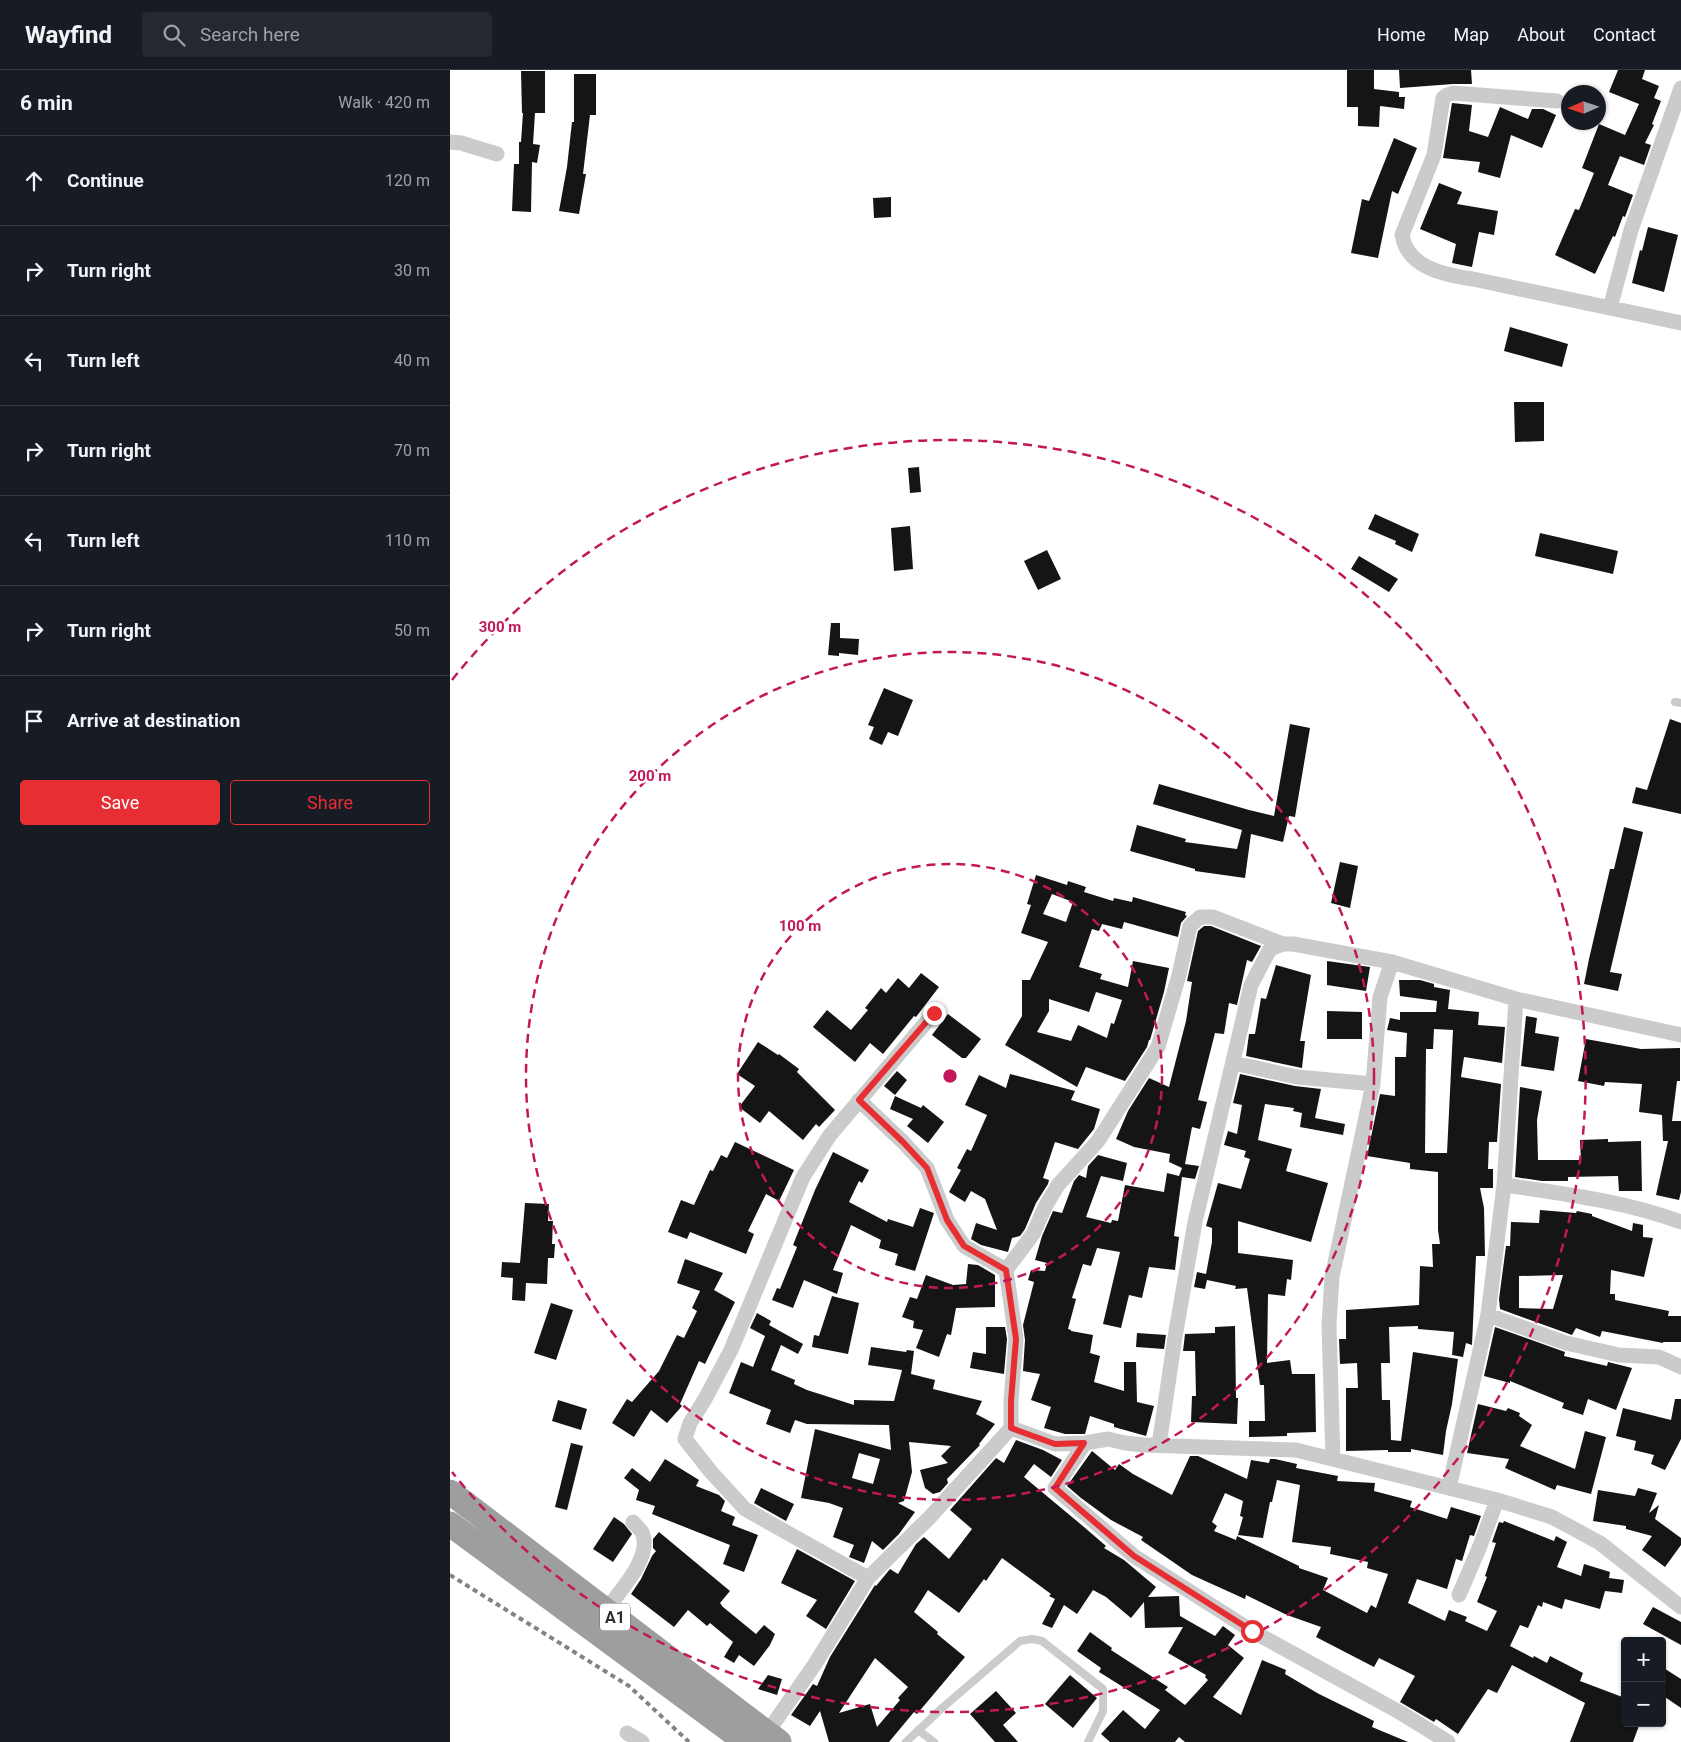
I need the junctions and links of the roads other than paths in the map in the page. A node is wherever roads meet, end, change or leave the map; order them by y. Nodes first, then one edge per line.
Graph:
1 (1681, 88) edge
2 (1557, 101) dead end
3 (450, 142) edge
4 (497, 154) dead end
5 (1610, 308) junction
6 (1681, 323) edge
7 (1283, 944) junction
8 (1392, 962) junction
9 (1516, 999) junction
10 (934, 1013) dead end
11 (1681, 1034) edge
12 (1233, 1063) junction
13 (1373, 1084) junction
14 (859, 1100) junction
15 (1504, 1185) junction
16 (1681, 1222) edge
17 (1006, 1270) junction
18 (1488, 1315) junction
19 (1659, 1356) junction
20 (1681, 1359) edge
21 (1681, 1366) edge
22 (1011, 1428) junction
23 (1084, 1443) junction
24 (1159, 1445) junction
25 (1333, 1459) junction
26 (1449, 1488) junction
27 (450, 1492) edge
28 (1497, 1500) junction
29 (633, 1522) dead end
30 (450, 1524) edge
31 (868, 1578) junction
32 (1459, 1594) dead end
33 (1681, 1607) edge
34 (606, 1610) junction
35 (918, 1730) junction
36 (627, 1733) dead end
37 (764, 1739) edge
38 (642, 1742) edge
39 (906, 1742) edge
40 (934, 1742) edge
41 (1088, 1742) edge
42 (1448, 1742) edge

1 - 5 street
2 - 5 street
3 - 4 street
5 - 6 street
7 - 8 street
7 - 12 street
7 - 17 street
8 - 9 street
8 - 13 street
9 - 11 street
9 - 15 street
10 - 14 street
12 - 13 street
12 - 24 street
13 - 25 street
14 - 17 street
14 - 31 street
15 - 16 street
15 - 18 street
17 - 22 street
18 - 19 street
18 - 26 street
19 - 20 street
19 - 21 street
22 - 23 street
22 - 31 street
23 - 24 street
23 - 42 street
24 - 25 street
25 - 26 street
26 - 28 street
27 - 34 highway, A1
28 - 32 street
28 - 33 street
29 - 34 street
30 - 37 highway, A1
31 - 37 street
34 - 37 highway, A1
35 - 39 lane
35 - 40 lane
35 - 41 lane
36 - 38 street

